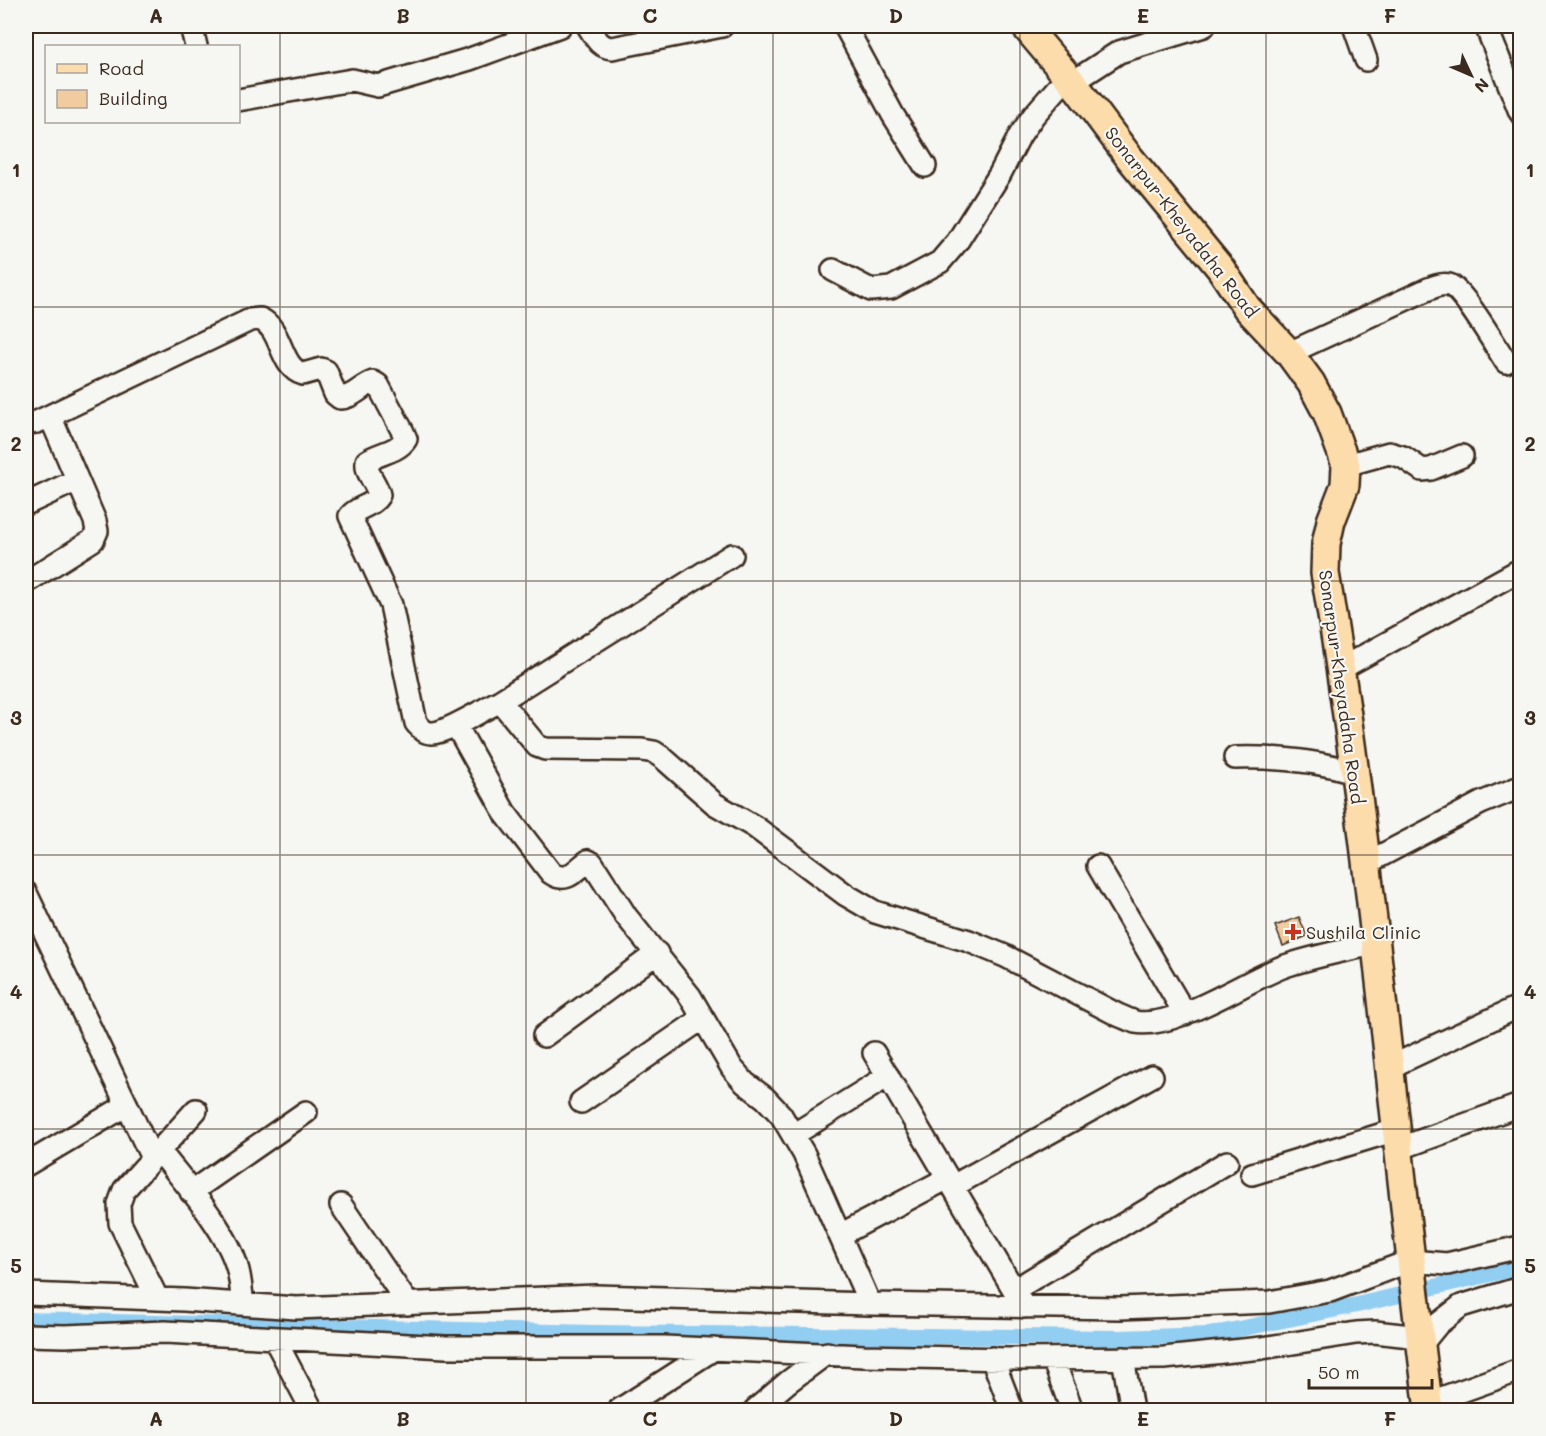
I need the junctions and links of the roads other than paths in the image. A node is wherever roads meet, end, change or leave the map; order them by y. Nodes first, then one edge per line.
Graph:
1 (191, 26) edge
2 (560, 26) edge
3 (588, 26) edge
4 (722, 26) edge
5 (845, 26) edge
6 (1025, 26) edge
7 (1204, 26) edge
8 (1354, 26) edge
9 (1486, 26) edge
10 (196, 45) edge
11 (1366, 60) dead end
12 (1070, 79) junction
13 (240, 100) edge
14 (1521, 112) edge
15 (925, 166) dead end
16 (833, 270) dead end
17 (1289, 353) junction
18 (1506, 362) dead end
19 (50, 416) junction
20 (26, 421) edge
21 (1462, 456) dead end
22 (1346, 465) junction
23 (77, 480) junction
24 (26, 504) edge
25 (732, 555) dead end
26 (1521, 570) edge
27 (26, 582) edge
28 (1340, 669) junction
29 (500, 701) junction
30 (456, 724) junction
31 (1235, 758) dead end
32 (1354, 772) junction
33 (1521, 787) edge
34 (1367, 863) junction
35 (1098, 866) dead end
36 (26, 893) edge
37 (1375, 944) junction
38 (657, 953) junction
39 (1521, 1006) edge
40 (1185, 1014) junction
41 (703, 1018) junction
42 (544, 1036) dead end
43 (874, 1053) dead end
44 (1388, 1068) junction
45 (888, 1076) junction
46 (1152, 1076) dead end
47 (581, 1102) dead end
48 (127, 1105) junction
49 (1521, 1105) edge
50 (196, 1110) dead end
51 (306, 1112) dead end
52 (793, 1135) junction
53 (1397, 1140) junction
54 (156, 1154) junction
55 (1227, 1162) dead end
56 (26, 1165) edge
57 (1252, 1174) dead end
58 (951, 1182) junction
59 (191, 1192) junction
60 (341, 1205) dead end
61 (840, 1235) junction
62 (1521, 1247) edge
63 (1411, 1269) junction
64 (28, 1288) edge
65 (1521, 1288) edge
66 (157, 1298) junction
67 (1019, 1298) junction
68 (243, 1304) junction
69 (408, 1304) junction
70 (870, 1304) junction
71 (26, 1335) edge
72 (1419, 1336) junction
73 (274, 1338) junction
74 (714, 1349) junction
75 (827, 1353) junction
76 (1123, 1358) junction
77 (992, 1359) junction
78 (1053, 1359) junction
79 (1521, 1370) edge
80 (1428, 1407) edge
81 (312, 1410) edge
82 (619, 1410) edge
83 (755, 1410) edge
84 (1012, 1410) edge
85 (1072, 1410) edge
86 (1132, 1410) edge

1 - 10 street
2 - 13 street
3 - 4 street
5 - 15 street
6 - 12 main road, Sonarpur-Kheyadaha Road
7 - 12 street
8 - 11 street
9 - 14 street
12 - 16 street
12 - 17 main road, Sonarpur-Kheyadaha Road
17 - 18 street
17 - 22 main road, Sonarpur-Kheyadaha Road
19 - 20 street
19 - 23 street
19 - 30 street
21 - 22 street
22 - 28 main road, Sonarpur-Kheyadaha Road
23 - 24 street
23 - 27 street
25 - 29 street
26 - 28 street
28 - 32 main road, Sonarpur-Kheyadaha Road
29 - 30 street
29 - 40 street
30 - 38 street
31 - 32 street
32 - 34 main road, Sonarpur-Kheyadaha Road
33 - 34 street
34 - 37 main road, Sonarpur-Kheyadaha Road
35 - 40 street
36 - 48 street
37 - 40 street
37 - 44 main road, Sonarpur-Kheyadaha Road
38 - 41 street
38 - 42 street
39 - 44 street
41 - 47 street
41 - 52 street
43 - 45 street
44 - 53 main road, Sonarpur-Kheyadaha Road
45 - 52 street
45 - 58 street
46 - 58 street
48 - 54 street
48 - 56 street
49 - 53 street
50 - 54 street
51 - 59 street
52 - 61 street
53 - 57 street
53 - 63 main road, Sonarpur-Kheyadaha Road
54 - 59 street
54 - 66 street
55 - 67 street
58 - 61 street
58 - 67 street
59 - 68 street
60 - 69 street
61 - 70 street
62 - 63 street
63 - 67 street
63 - 72 main road, Sonarpur-Kheyadaha Road
64 - 66 street
65 - 72 street
66 - 68 street
67 - 70 street
68 - 69 street
69 - 70 street
71 - 73 street
72 - 76 street
72 - 80 main road
73 - 74 street
73 - 81 street
74 - 75 street
74 - 82 street
75 - 77 street
75 - 83 street
76 - 78 street
76 - 86 street
77 - 78 street
77 - 84 street
78 - 85 street
79 - 80 street

